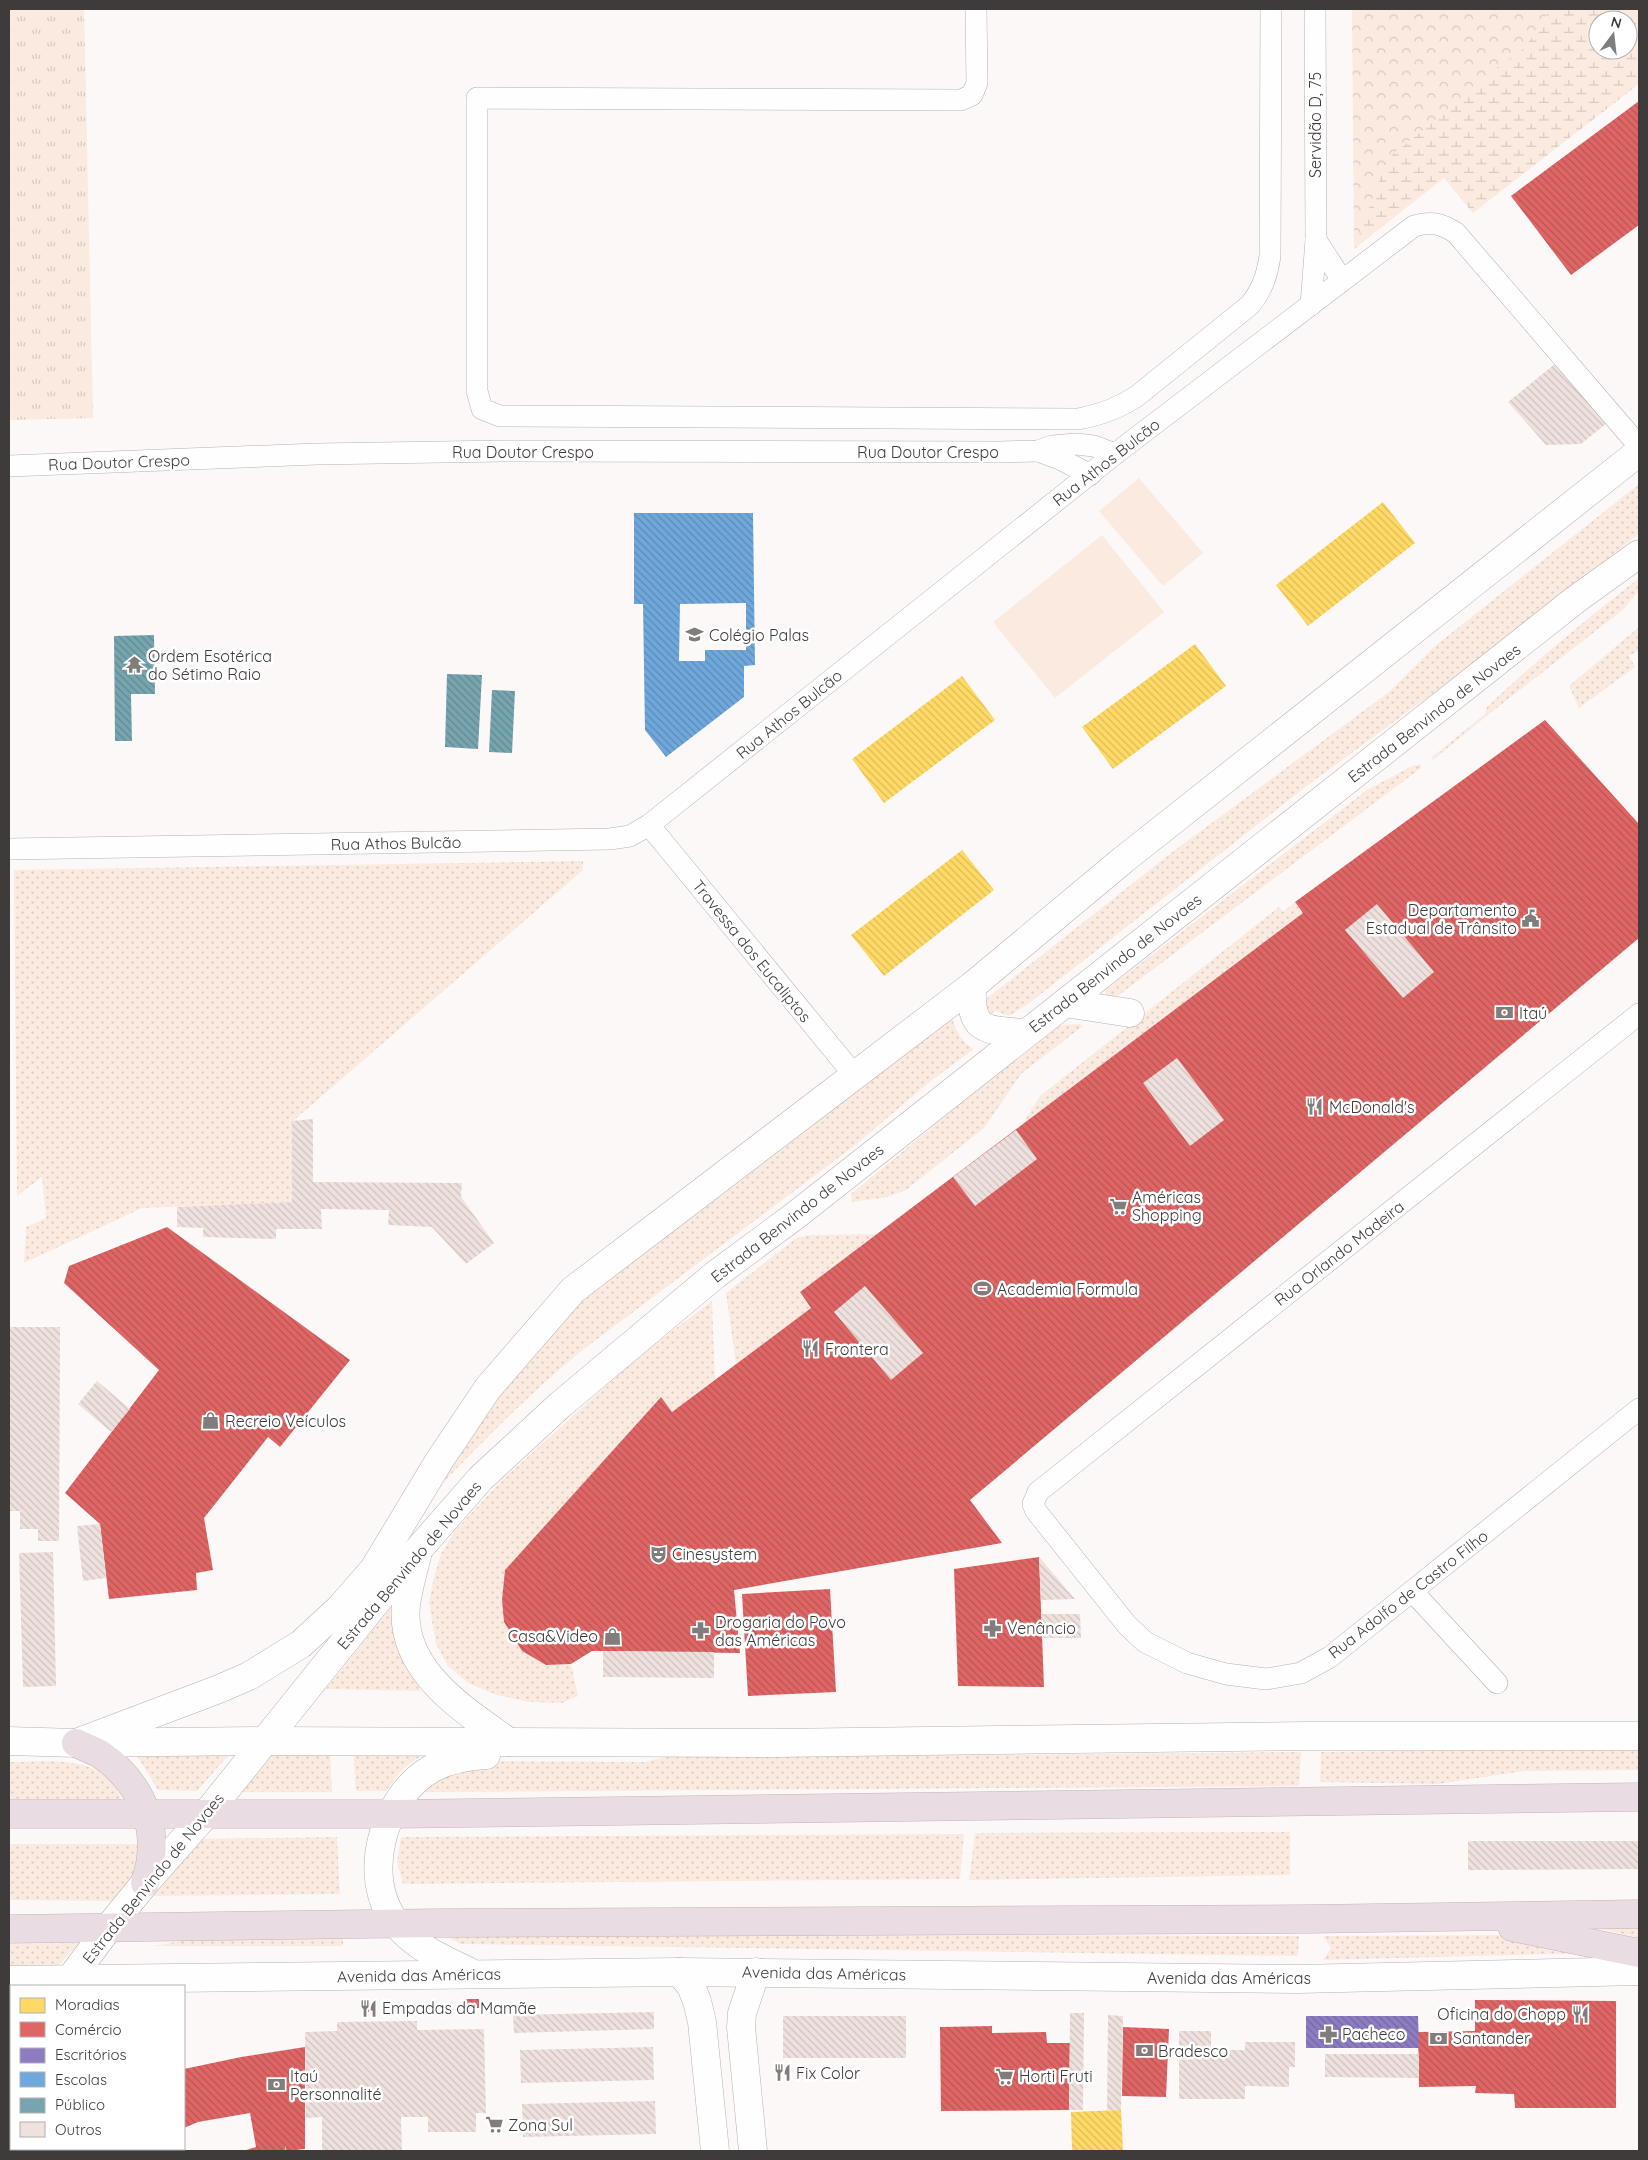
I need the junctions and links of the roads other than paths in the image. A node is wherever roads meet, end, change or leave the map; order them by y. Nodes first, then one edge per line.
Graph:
1 (976, 9) edge
2 (1270, 9) edge
3 (1315, 9) edge
4 (1316, 240) junction
5 (1342, 280) junction
6 (1311, 305) junction
7 (1639, 446) edge
8 (1038, 451) junction
9 (1639, 452) edge
10 (1115, 454) junction
11 (9, 466) edge
12 (1090, 475) junction
13 (1639, 554) edge
14 (649, 825) junction
15 (9, 849) edge
16 (972, 986) junction
17 (1065, 1003) junction
18 (1130, 1013) dead end
19 (1639, 1014) edge
20 (1026, 1033) junction
21 (855, 1076) junction
22 (1639, 1409) edge
23 (1038, 1492) joint
24 (418, 1550) junction
25 (1413, 1592) junction
26 (1497, 1682) dead end
27 (1639, 1736) edge
28 (9, 1741) edge
29 (266, 1741) junction
30 (509, 1742) junction
31 (76, 1743) junction
32 (710, 1743) junction
33 (1638, 1797) edge
34 (207, 1813) junction
35 (9, 1814) edge
36 (148, 1814) junction
37 (392, 1814) junction
38 (145, 1882) junction
39 (1639, 1914) edge
40 (1457, 1916) junction
41 (396, 1923) junction
42 (109, 1927) junction
43 (9, 1929) edge
44 (1639, 1953) edge
45 (1639, 1971) edge
46 (679, 1972) junction
47 (756, 1972) junction
48 (473, 1974) junction
49 (9, 1980) edge
50 (187, 1981) edge
51 (68, 1983) edge
52 (715, 2151) edge
53 (753, 2151) edge

1 - 2 street
3 - 4 street, Servidão D, 75
4 - 5 street
4 - 6 street, Servidão D, 75
5 - 6 street, Rua Athos Bulcão
5 - 7 street, Rua Athos Bulcão
6 - 10 street, Rua Athos Bulcão
8 - 10 street, Rua Doutor Crespo
8 - 11 street, Rua Doutor Crespo
8 - 12 street, Rua Doutor Crespo
9 - 16 street, Estrada Benvindo de Novaes
10 - 12 street, Rua Athos Bulcão
12 - 14 street, Rua Athos Bulcão
13 - 17 street, Estrada Benvindo de Novaes
14 - 15 street, Rua Athos Bulcão
14 - 21 street, Travessa dos Eucaliptos
16 - 20 street
16 - 21 street, Estrada Benvindo de Novaes
17 - 18 street
17 - 20 street, Estrada Benvindo de Novaes
19 - 23 street, Rua Orlando Madeira
20 - 24 street, Estrada Benvindo de Novaes
21 - 31 street, Estrada Benvindo de Novaes
22 - 25 street, Rua Adolfo de Castro Filho
23 - 25 street, Rua Adolfo de Castro Filho
24 - 29 street, Estrada Benvindo de Novaes
24 - 30 street
25 - 26 street
27 - 32 street
28 - 31 street
29 - 30 street
29 - 31 street
29 - 34 street, Estrada Benvindo de Novaes
30 - 32 street
31 - 36 highway
32 - 37 street
33 - 37 highway
34 - 36 highway
34 - 37 highway
34 - 38 street, Estrada Benvindo de Novaes
35 - 36 highway
36 - 38 highway
37 - 41 street
38 - 42 street, Estrada Benvindo de Novaes
39 - 40 highway
40 - 41 highway
40 - 44 highway
41 - 42 highway
41 - 48 street
42 - 43 highway
42 - 51 street, Estrada Benvindo de Novaes
45 - 47 street, Avenida das Américas
46 - 47 street, Avenida das Américas
46 - 48 street, Avenida das Américas
46 - 52 street
47 - 53 street
48 - 50 street, Avenida das Américas
49 - 51 street, Avenida das Américas
50 - 51 street, Avenida das Américas

